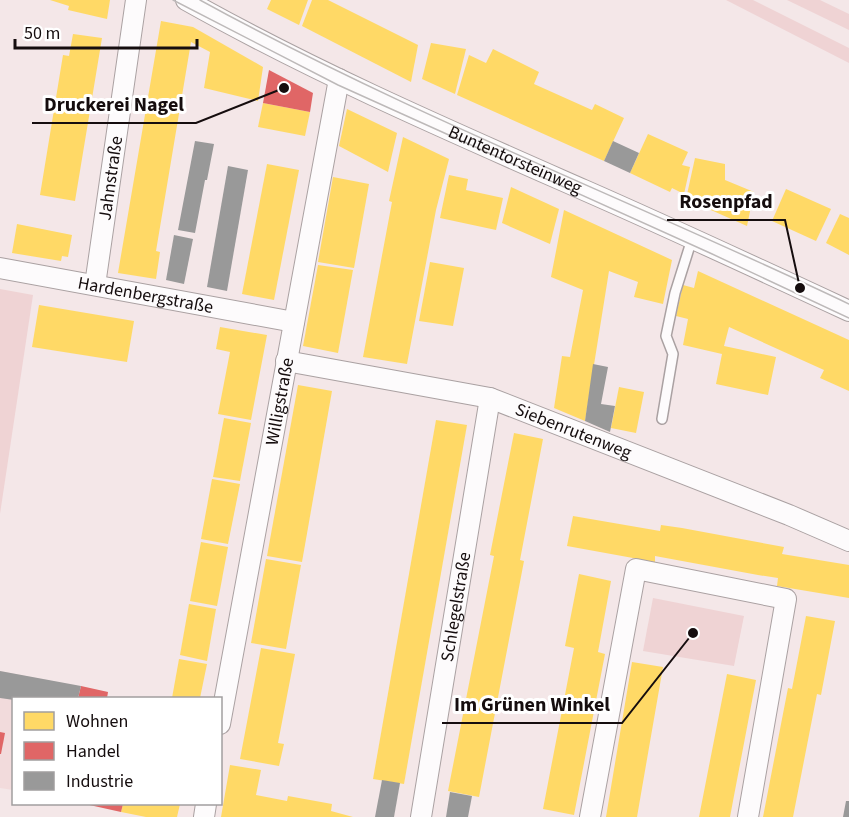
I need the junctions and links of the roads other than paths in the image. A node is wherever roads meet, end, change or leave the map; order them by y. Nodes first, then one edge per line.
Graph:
1 (136, 0) edge
2 (186, 0) edge
3 (339, 79) junction
4 (693, 238) junction
5 (0, 268) edge
6 (95, 285) junction
7 (849, 311) edge
8 (294, 322) junction
9 (286, 361) junction
10 (490, 398) junction
11 (662, 419) dead end
12 (849, 541) edge
13 (222, 713) edge
14 (422, 817) edge
15 (590, 817) edge
16 (748, 817) edge

1 - 6 street, Jahnstraße
2 - 3 street, Buntentorsteinweg
3 - 4 street, Buntentorsteinweg
3 - 8 street, Willigstraße
4 - 7 street, Buntentorsteinweg
4 - 11 lane
5 - 6 street, Hardenbergstraße
6 - 8 street, Hardenbergstraße
8 - 9 street, Willigstraße
9 - 10 street, Siebenrutenweg
9 - 13 street, Willigstraße
10 - 12 street, Siebenrutenweg
10 - 14 street, Schlegelstraße
15 - 16 street

